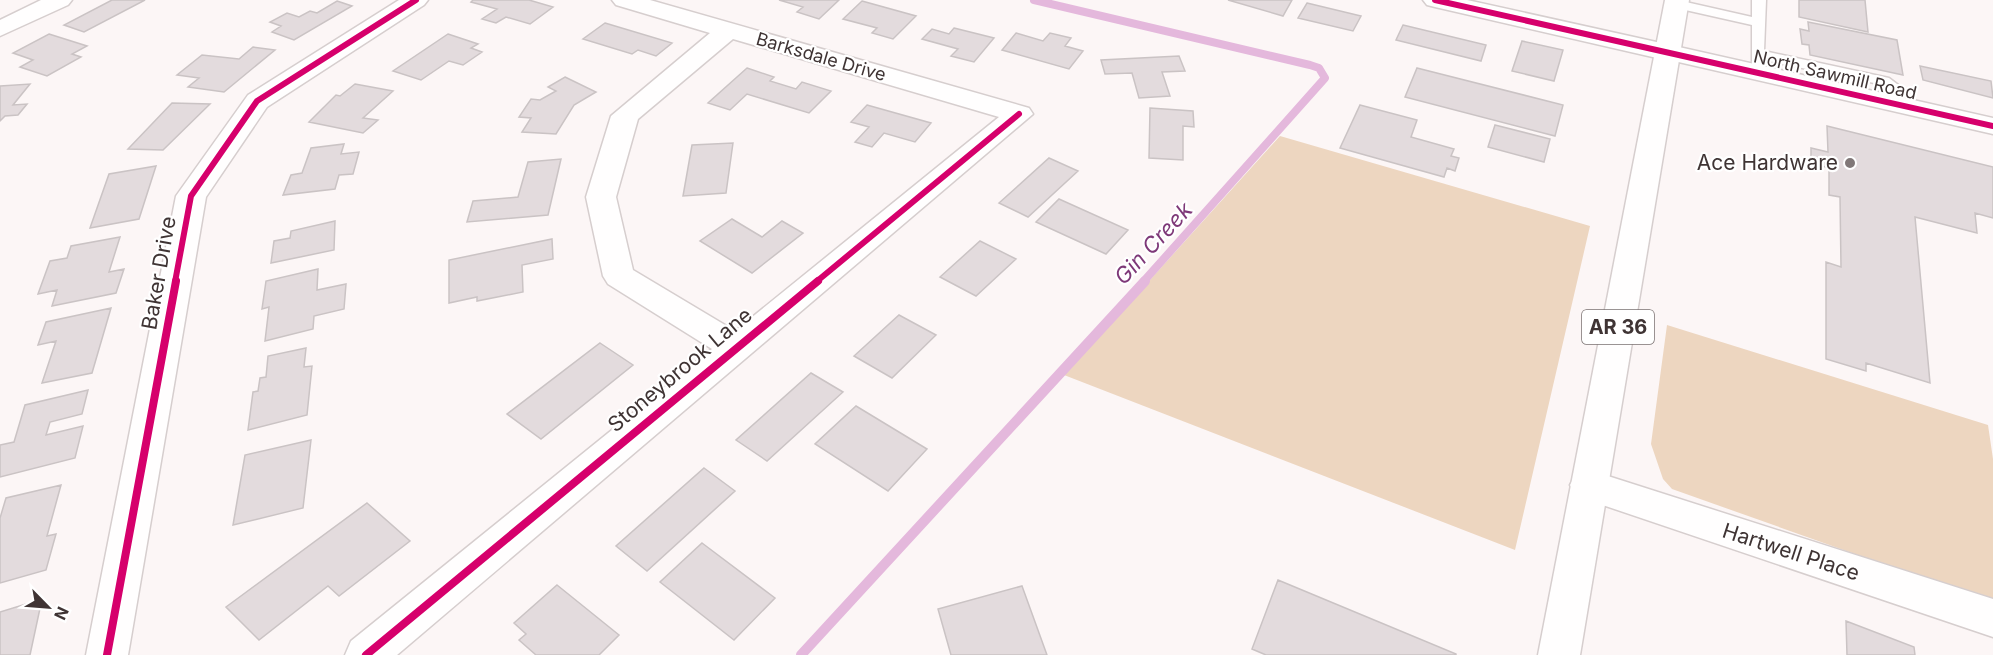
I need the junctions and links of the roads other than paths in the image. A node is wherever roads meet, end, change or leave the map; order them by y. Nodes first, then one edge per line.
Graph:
1 (60, 0) edge
2 (416, 0) edge
3 (624, 0) edge
4 (1435, 0) edge
5 (1759, 0) edge
6 (1677, 2) edge
7 (1758, 22) junction
8 (0, 29) edge
9 (729, 30) junction
10 (1670, 53) junction
11 (1757, 63) junction
12 (1019, 114) joint
13 (1993, 126) edge
14 (735, 347) junction
15 (1589, 485) junction
16 (1993, 618) edge
17 (107, 655) edge
18 (366, 655) edge
19 (1559, 655) edge

1 - 8 street
2 - 17 street, Baker Drive
3 - 9 street, Barksdale Drive
4 - 10 street, North Sawmill Road
5 - 7 lane
6 - 7 lane
6 - 10 street, AR 36
7 - 11 lane
9 - 12 street, Barksdale Drive
9 - 14 street
10 - 11 street, North Sawmill Road
10 - 15 street, AR 36
11 - 13 street, North Sawmill Road
12 - 14 street, Stoneybrook Lane
14 - 18 street, Stoneybrook Lane
15 - 16 street, Hartwell Place
15 - 19 street, AR 36

